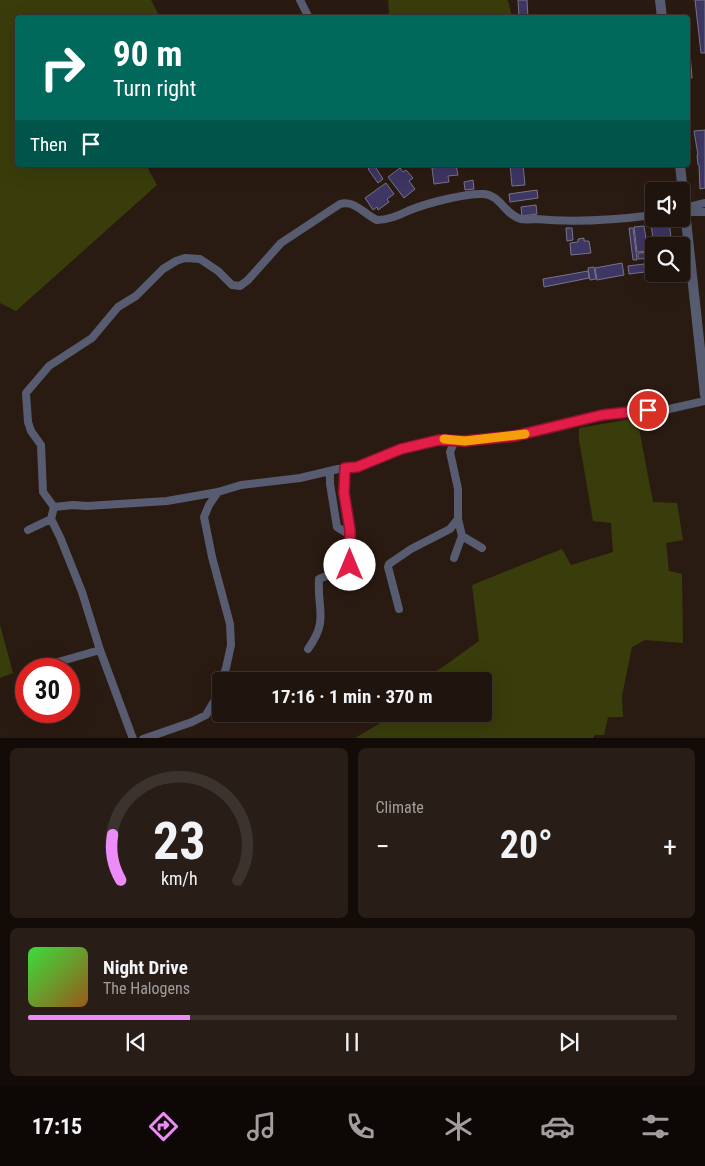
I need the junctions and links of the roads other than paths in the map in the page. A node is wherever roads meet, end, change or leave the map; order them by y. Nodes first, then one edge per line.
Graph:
1 (300, 0) edge
2 (660, 0) edge
3 (308, 15) edge
4 (662, 15) edge
5 (680, 167) edge
6 (681, 182) edge
7 (705, 203) edge
8 (690, 208) edge
9 (690, 211) edge
10 (705, 212) edge
11 (645, 216) edge
12 (685, 227) edge
13 (705, 394) edge
14 (705, 401) edge
15 (455, 440) junction
16 (345, 468) junction
17 (330, 471) junction
18 (218, 492) junction
19 (54, 507) junction
20 (51, 519) junction
21 (458, 519) junction
22 (28, 530) dead end
23 (350, 535) junction
24 (462, 536) junction
25 (482, 548) dead end
26 (454, 558) dead end
27 (399, 609) dead end
28 (308, 649) dead end
29 (100, 650) junction
30 (72, 658) edge
31 (133, 738) edge
32 (144, 738) edge

1 - 3 street
2 - 4 street
5 - 6 street
7 - 8 street
9 - 10 street
11 - 19 street
12 - 13 street
14 - 15 street
15 - 16 street
15 - 21 street
16 - 17 street
16 - 23 street
17 - 18 street
17 - 23 street
18 - 19 street
18 - 32 street
19 - 20 street
20 - 22 street
20 - 29 street
21 - 24 street
21 - 27 street
23 - 28 street
24 - 25 street
24 - 26 street
29 - 30 street
29 - 31 street

